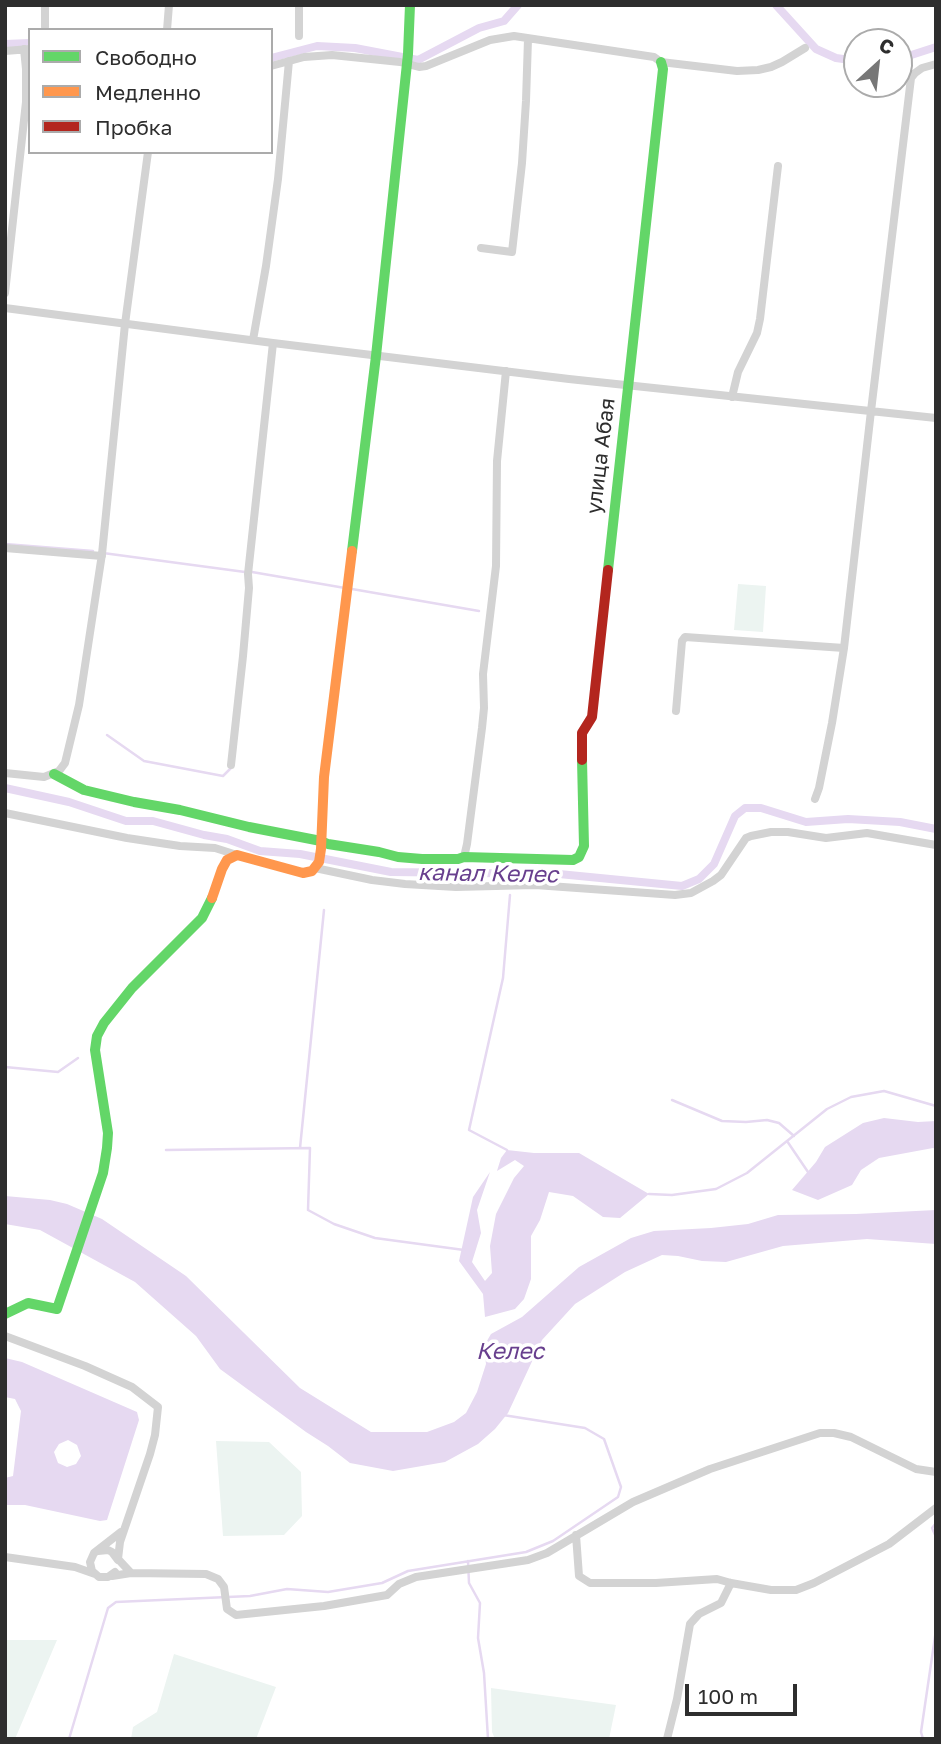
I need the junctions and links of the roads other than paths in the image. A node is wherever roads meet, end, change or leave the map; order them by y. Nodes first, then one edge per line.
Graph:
1 (45, 5) edge
2 (169, 5) edge
3 (299, 5) edge
4 (410, 5) edge
5 (46, 27) dead end
6 (167, 28) edge
7 (299, 36) dead end
8 (528, 38) junction
9 (805, 48) dead end
10 (27, 49) edge
11 (5, 51) edge
12 (407, 60) junction
13 (289, 61) junction
14 (662, 62) junction
15 (936, 64) edge
16 (273, 65) edge
17 (148, 154) edge
18 (778, 166) dead end
19 (481, 248) dead end
20 (5, 293) edge
21 (5, 309) edge
22 (125, 324) junction
23 (253, 340) junction
24 (273, 343) junction
25 (376, 356) junction
26 (506, 371) junction
27 (628, 386) junction
28 (733, 397) junction
29 (871, 411) junction
30 (936, 418) edge
31 (5, 548) edge
32 (102, 552) junction
33 (844, 648) junction
34 (676, 711) dead end
35 (231, 765) dead end
36 (5, 774) edge
37 (54, 774) junction
38 (815, 799) dead end
39 (5, 813) edge
40 (321, 845) junction
41 (936, 845) edge
42 (237, 855) junction
43 (464, 857) junction
44 (317, 865) junction
45 (5, 1314) edge
46 (5, 1336) edge
47 (936, 1472) edge
48 (936, 1508) edge
49 (124, 1530) junction
50 (576, 1535) junction
51 (96, 1552) junction
52 (5, 1558) edge
53 (118, 1559) junction
54 (75, 1567) junction
55 (131, 1573) junction
56 (95, 1574) junction
57 (112, 1576) junction
58 (731, 1583) junction
59 (667, 1739) edge

1 - 5 street
2 - 6 street
3 - 7 street
4 - 12 street
8 - 12 street
8 - 14 street
8 - 19 street
9 - 14 street
10 - 11 street
10 - 20 street
12 - 13 street
12 - 25 street
13 - 16 street
13 - 23 street
14 - 27 street, улица Абая
15 - 29 street
17 - 22 street
18 - 28 street
21 - 22 street
22 - 23 street
22 - 32 street
23 - 24 street
24 - 25 street
24 - 35 street
25 - 26 street
25 - 40 street
26 - 27 street
26 - 43 street
27 - 28 street
27 - 43 street, улица Абая
28 - 29 street
29 - 30 street
29 - 33 street
31 - 32 street
32 - 37 street
33 - 34 street
33 - 38 street
36 - 37 street
37 - 40 street
39 - 42 street
40 - 43 street
40 - 44 street
41 - 44 street
42 - 44 street
42 - 45 street
46 - 49 street
47 - 50 street
48 - 58 street
49 - 51 street
49 - 53 street
50 - 55 street
50 - 58 street
51 - 53 street
51 - 54 street
51 - 56 street
52 - 54 street
53 - 55 street
53 - 57 street
54 - 56 street
55 - 57 street
56 - 57 street
58 - 59 street

